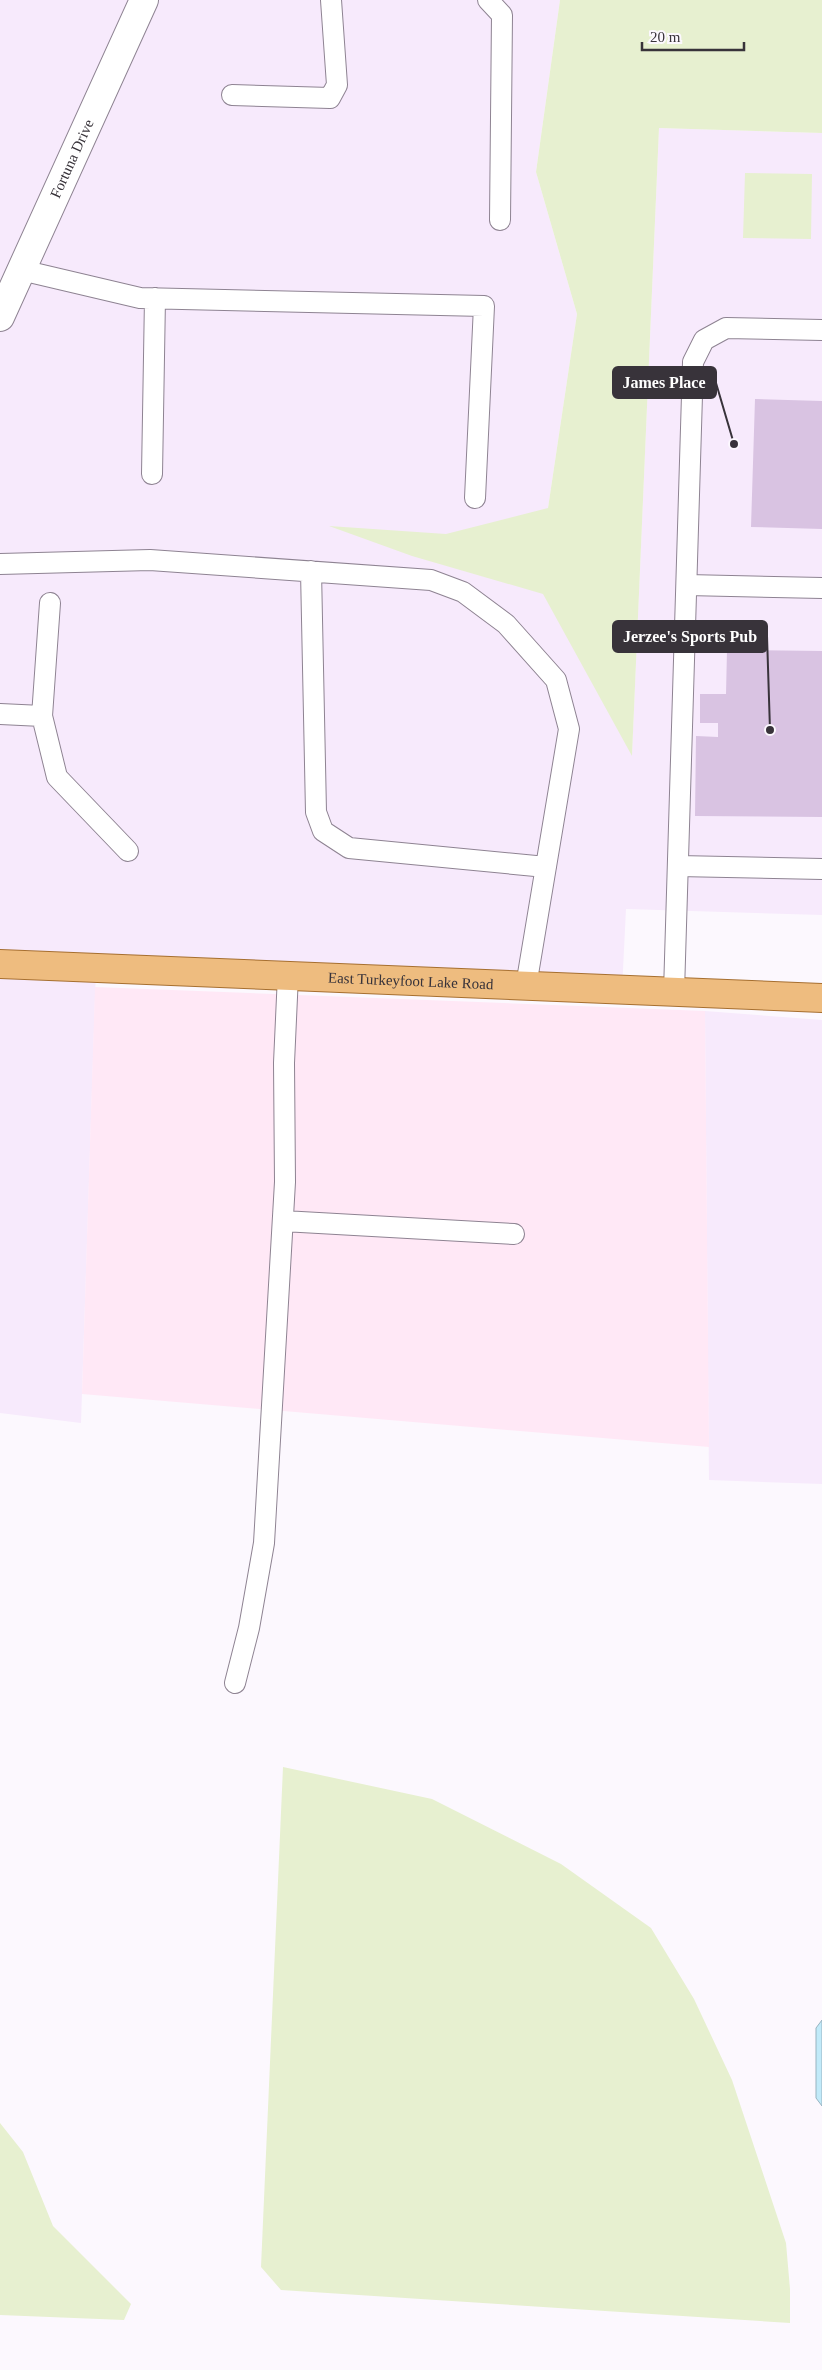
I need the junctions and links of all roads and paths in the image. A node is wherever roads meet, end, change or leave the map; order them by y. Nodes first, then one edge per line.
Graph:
1 (144, 0) edge
2 (331, 0) edge
3 (488, 0) edge
4 (232, 95) dead end
5 (500, 220) dead end
6 (21, 270) junction
7 (155, 298) junction
8 (0, 317) edge
9 (822, 330) edge
10 (152, 474) dead end
11 (475, 498) dead end
12 (0, 564) edge
13 (311, 571) junction
14 (687, 586) junction
15 (822, 588) edge
16 (50, 603) dead end
17 (0, 714) edge
18 (42, 716) junction
19 (128, 851) dead end
20 (678, 866) junction
21 (546, 867) junction
22 (822, 869) edge
23 (0, 964) edge
24 (288, 976) junction
25 (526, 986) junction
26 (674, 992) junction
27 (822, 998) edge
28 (283, 1221) junction
29 (514, 1234) dead end
30 (236, 1683) dead end

1 - 6 street, Fortuna Drive
2 - 4 lane
3 - 5 lane
6 - 7 lane
6 - 8 street, Fortuna Drive
7 - 10 lane
7 - 11 lane
9 - 14 lane
12 - 13 lane
13 - 21 lane
13 - 21 lane
14 - 15 lane
14 - 20 lane
16 - 18 lane
17 - 18 lane
18 - 19 lane
20 - 22 lane
20 - 26 lane
21 - 25 lane
23 - 24 main road, East Turkeyfoot Lake Road
24 - 25 main road, East Turkeyfoot Lake Road
24 - 28 lane
25 - 26 main road, East Turkeyfoot Lake Road
26 - 27 main road, East Turkeyfoot Lake Road
28 - 29 lane
28 - 30 lane

